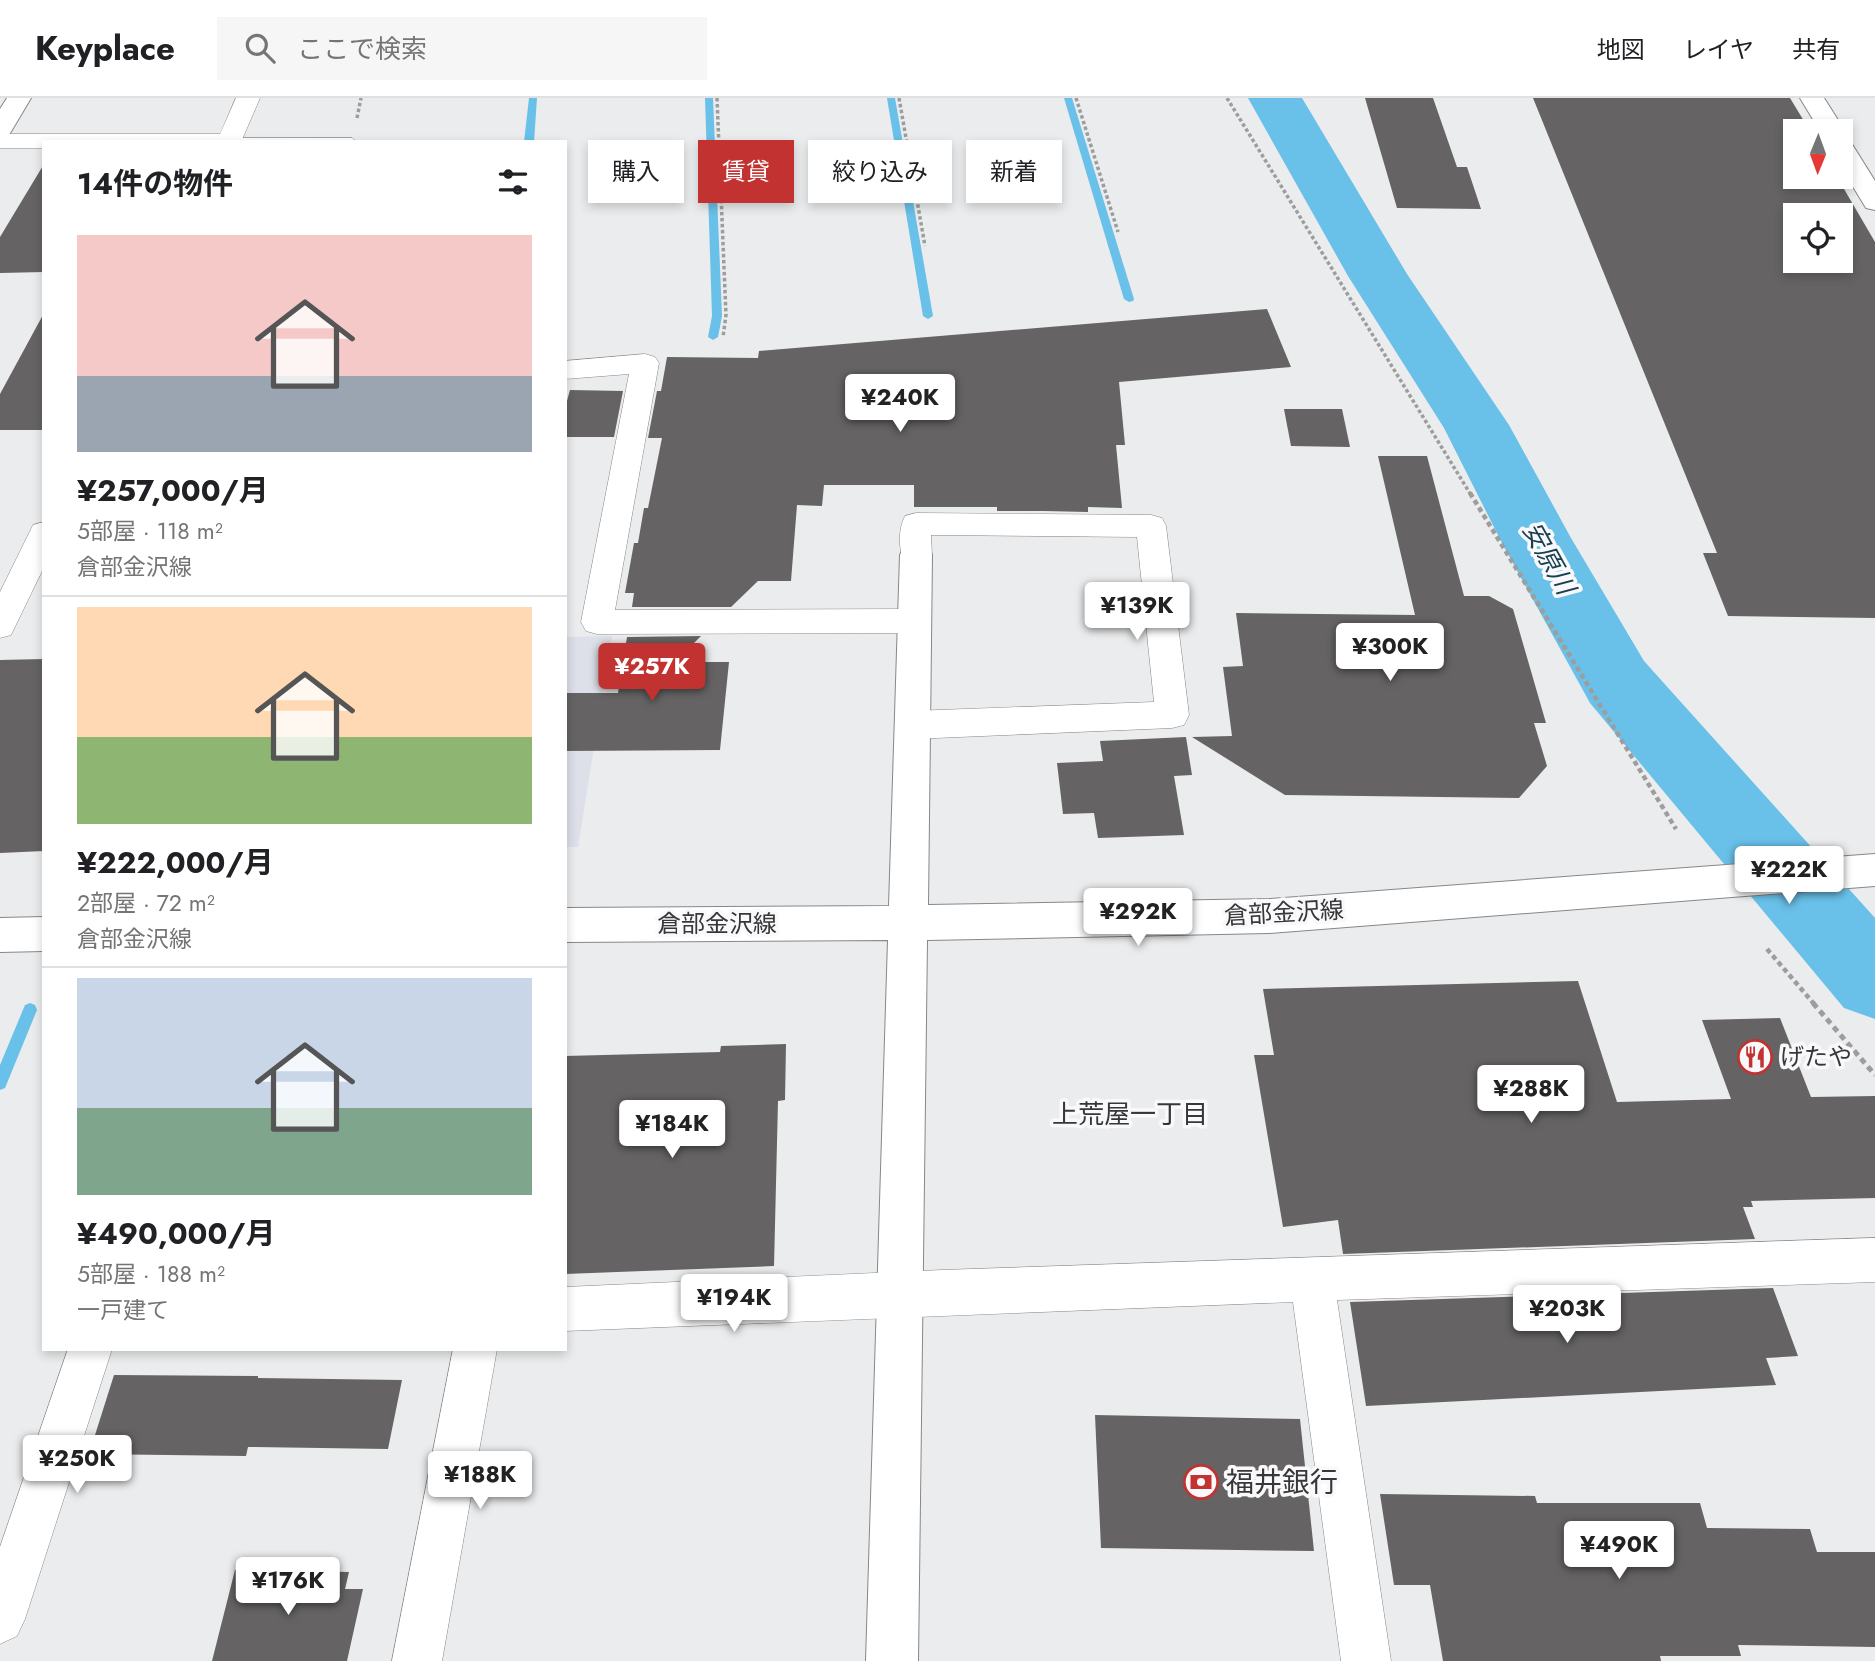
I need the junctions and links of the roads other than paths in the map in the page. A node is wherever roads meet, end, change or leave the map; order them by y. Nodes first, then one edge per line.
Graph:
1 (19, 98) edge
2 (248, 98) edge
3 (1812, 98) edge
4 (1825, 119) edge
5 (0, 130) edge
6 (229, 140) edge
7 (0, 141) edge
8 (42, 141) edge
9 (1853, 166) edge
10 (1875, 202) edge
11 (567, 370) edge
12 (42, 537) edge
13 (916, 555) joint
14 (914, 621) junction
15 (581, 622) edge
16 (0, 626) edge
17 (912, 725) junction
18 (1871, 870) edge
19 (909, 923) junction
20 (567, 925) edge
21 (42, 934) edge
22 (0, 935) edge
23 (1875, 1260) edge
24 (1312, 1280) junction
25 (900, 1294) junction
26 (567, 1309) edge
27 (89, 1351) edge
28 (475, 1351) edge
29 (0, 1619) edge
30 (417, 1661) edge
31 (892, 1661) edge
32 (1366, 1661) edge

1 - 5 main road
2 - 6 street
3 - 4 main road
7 - 8 street
9 - 10 main road
11 - 15 street
12 - 16 street
13 - 14 main road
13 - 17 street
14 - 15 street
14 - 17 main road
17 - 19 main road
18 - 19 main road, 倉部金沢線
19 - 20 main road, 倉部金沢線
19 - 25 main road
21 - 22 main road
23 - 24 street
24 - 25 street
24 - 32 street
25 - 26 street
25 - 31 main road
27 - 29 street
28 - 30 street

